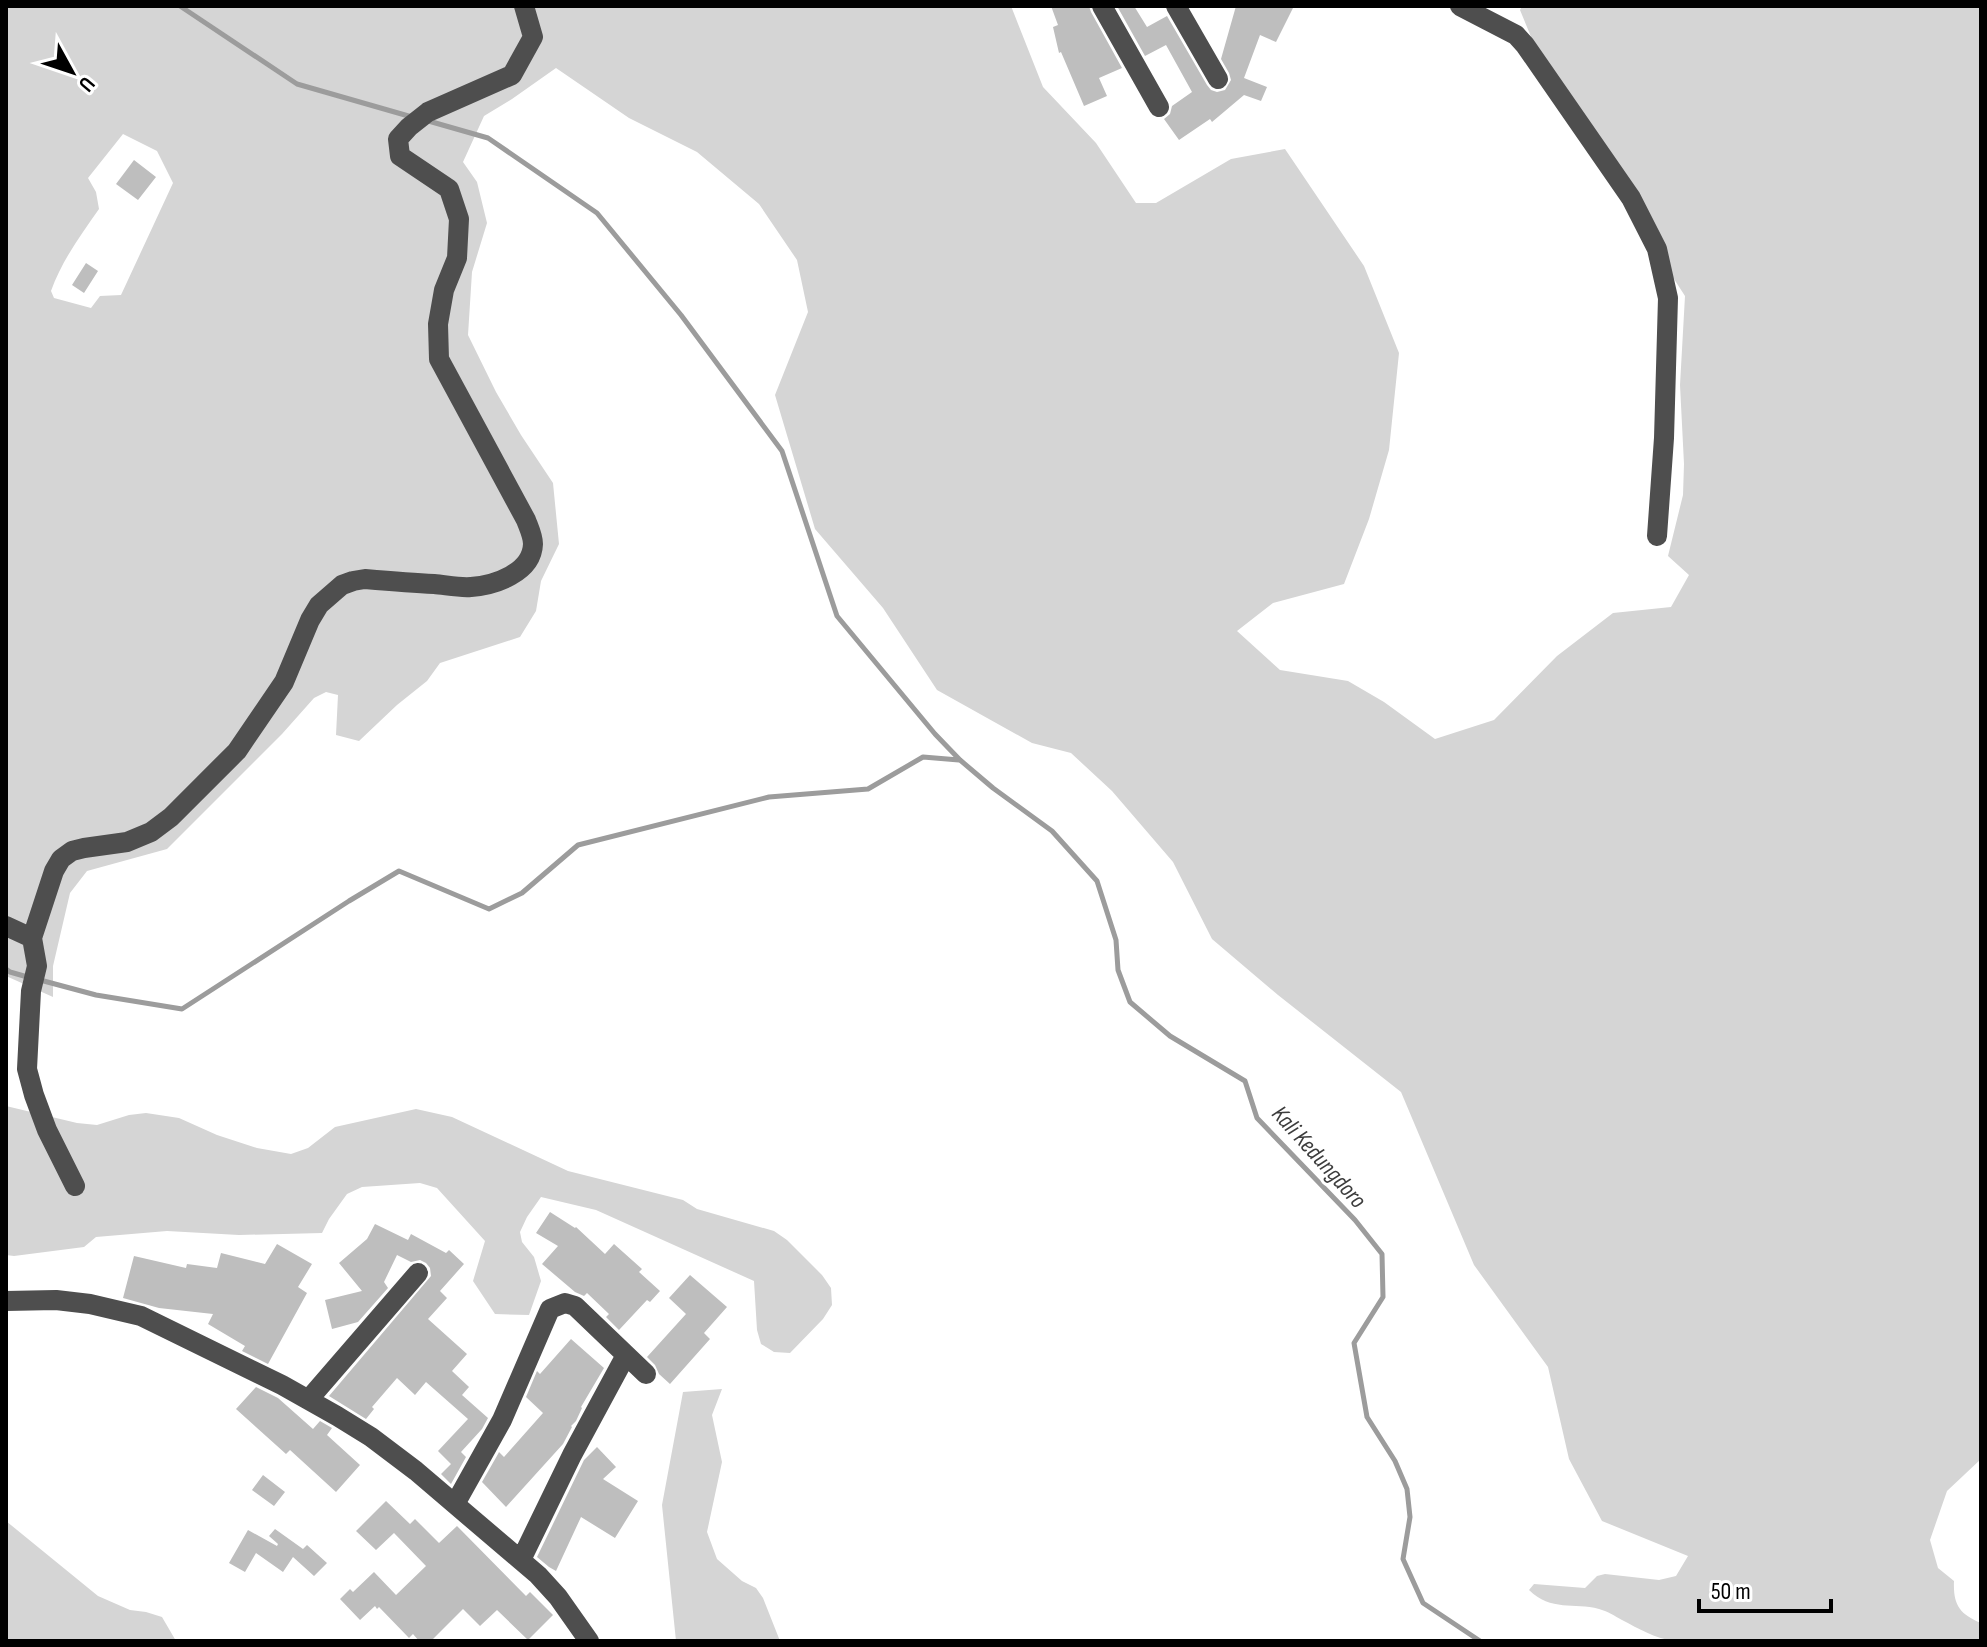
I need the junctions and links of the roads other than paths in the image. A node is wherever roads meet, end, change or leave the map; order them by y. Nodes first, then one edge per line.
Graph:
1 (524, 6) edge
2 (1102, 6) edge
3 (1176, 6) edge
4 (1460, 6) edge
5 (1218, 79) dead end
6 (1159, 107) dead end
7 (1657, 536) dead end
8 (6, 926) edge
9 (32, 938) junction
10 (75, 1186) dead end
11 (418, 1273) dead end
12 (6, 1301) edge
13 (626, 1355) junction
14 (646, 1374) dead end
15 (309, 1399) junction
16 (455, 1504) junction
17 (521, 1560) junction
18 (589, 1641) edge

1 - 9 street
2 - 6 street
3 - 5 street
4 - 7 street
8 - 9 street
9 - 10 street
11 - 15 street
12 - 15 street
13 - 14 street
13 - 16 street
13 - 17 street
15 - 16 street
16 - 17 street
17 - 18 street

